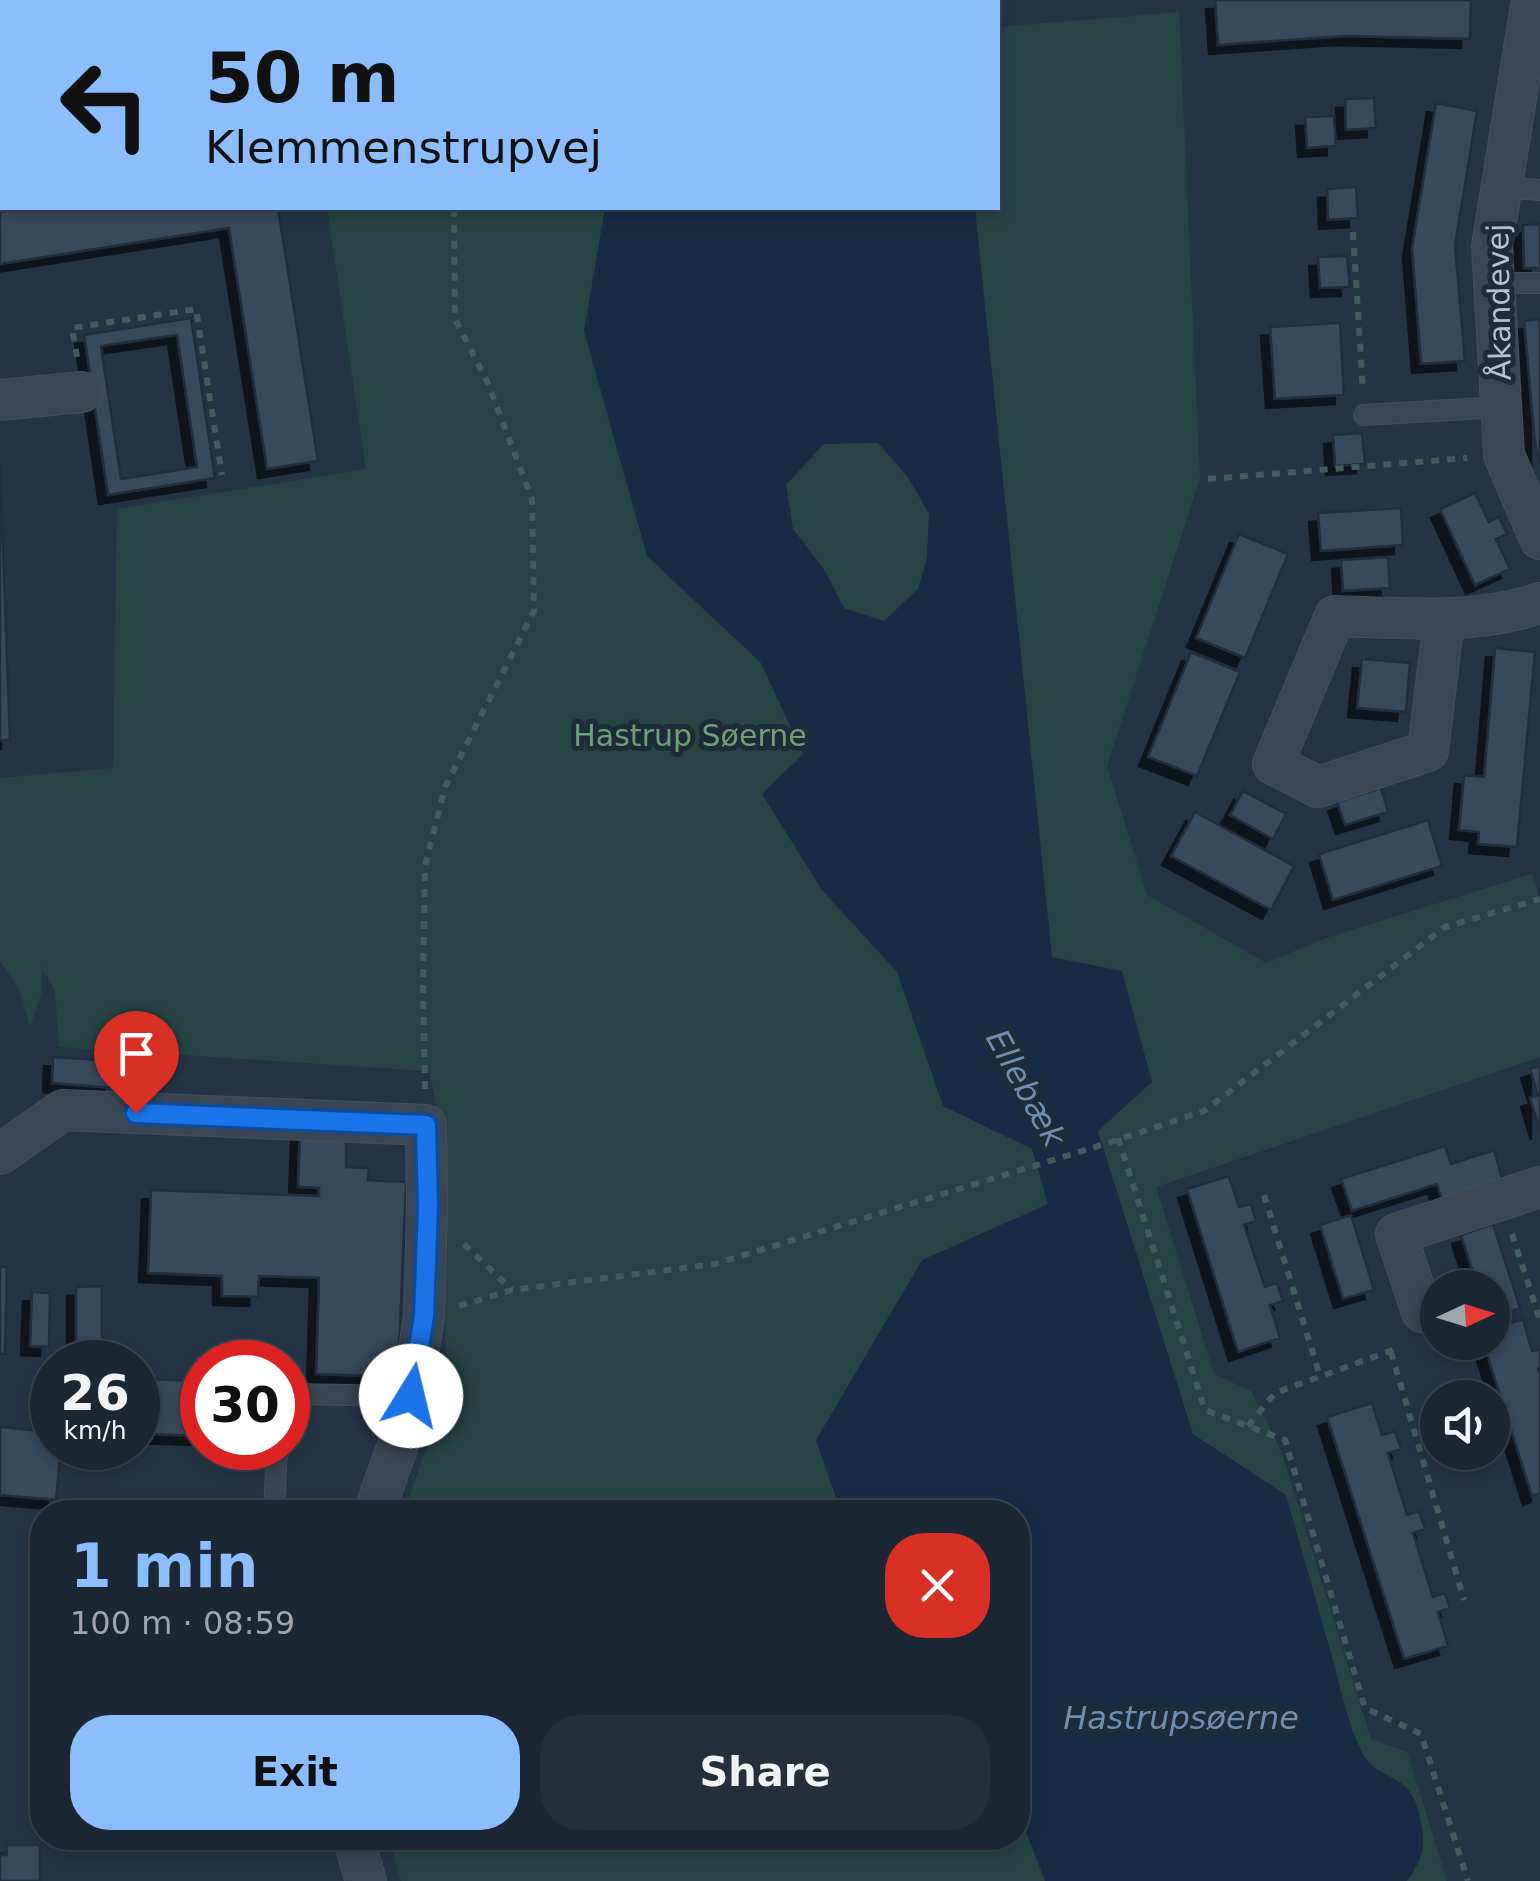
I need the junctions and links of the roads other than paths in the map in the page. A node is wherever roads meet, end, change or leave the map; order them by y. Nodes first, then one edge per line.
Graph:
1 (1532, 0) edge
2 (1520, 188) edge
3 (1540, 282) edge
4 (1494, 283) junction
5 (82, 392) road end
6 (0, 400) edge
7 (1501, 407) junction
8 (1364, 415) road end
9 (1540, 538) edge
10 (1540, 602) edge
11 (1444, 619) junction
12 (0, 1154) edge
13 (1540, 1187) edge
14 (1420, 1306) edge
15 (310, 1394) edge
16 (411, 1396) junction
17 (276, 1470) edge
18 (275, 1500) edge
19 (378, 1500) edge
20 (357, 1850) edge
21 (366, 1881) edge

1 - 2 street, Åkandevej
2 - 4 street, Åkandevej
3 - 4 lane
4 - 7 street, Åkandevej
5 - 6 street
7 - 8 lane
7 - 9 street, Åkandevej
10 - 11 street
11 - 11 street
12 - 16 street
13 - 14 street
15 - 16 lane
16 - 19 street
17 - 18 lane
20 - 21 street

